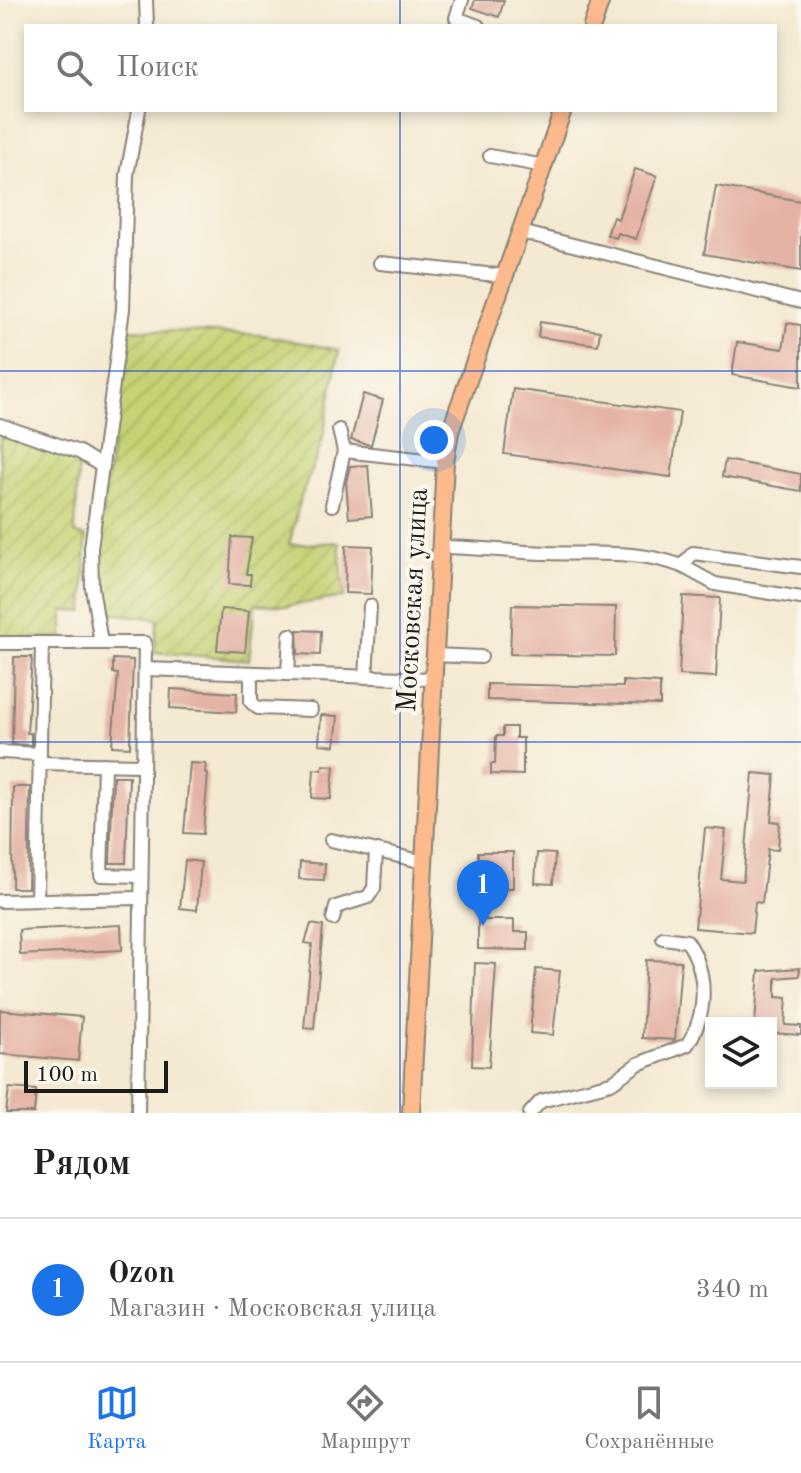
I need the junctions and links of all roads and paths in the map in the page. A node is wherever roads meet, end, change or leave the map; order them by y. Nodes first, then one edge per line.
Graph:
1 (146, 0) edge
2 (462, 0) edge
3 (601, 0) edge
4 (147, 24) edge
5 (472, 24) edge
6 (593, 24) edge
7 (139, 112) edge
8 (562, 112) edge
9 (490, 156) dead end
10 (544, 166) junction
11 (521, 232) junction
12 (380, 263) dead end
13 (506, 276) junction
14 (801, 302) edge
15 (0, 425) edge
16 (339, 430) dead end
17 (344, 451) junction
18 (445, 462) junction
19 (103, 467) junction
20 (332, 505) dead end
21 (439, 547) junction
22 (682, 566) junction
23 (801, 567) edge
24 (801, 598) edge
25 (370, 606) dead end
26 (290, 635) dead end
27 (0, 643) edge
28 (42, 643) junction
29 (101, 643) junction
30 (433, 655) junction
31 (481, 657) dead end
32 (146, 669) junction
33 (251, 673) junction
34 (288, 674) junction
35 (366, 677) junction
36 (432, 679) junction
37 (311, 710) dead end
38 (0, 752) edge
39 (40, 758) junction
40 (104, 764) junction
41 (141, 765) junction
42 (331, 840) dead end
43 (376, 851) junction
44 (424, 862) junction
45 (139, 876) junction
46 (139, 898) junction
47 (37, 900) junction
48 (0, 901) edge
49 (333, 919) dead end
50 (663, 938) dead end
51 (138, 1113) edge
52 (411, 1113) edge
53 (530, 1113) edge

1 - 4 street
2 - 5 street
3 - 6 main road
7 - 19 street
8 - 10 main road, Московская улица
9 - 10 street
10 - 11 main road, Московская улица
11 - 13 main road, Московская улица
11 - 14 street
12 - 13 street
13 - 18 main road, Московская улица
15 - 19 street
16 - 17 street
17 - 18 street
17 - 20 street
18 - 21 main road, Московская улица
19 - 29 street
21 - 22 street
21 - 30 main road, Московская улица
22 - 23 street
22 - 24 street
25 - 35 street
26 - 34 street
27 - 28 street
28 - 29 street
28 - 39 street
29 - 32 street
30 - 31 street
30 - 36 main road, Московская улица
32 - 33 street
32 - 41 street
33 - 34 street
33 - 37 street
34 - 35 street
35 - 36 street
36 - 44 main road, Московская улица
38 - 39 street
39 - 40 street
39 - 47 street
40 - 41 street
40 - 45 street
41 - 45 street
42 - 43 street
43 - 44 street
43 - 49 street
44 - 52 main road, Московская улица
45 - 46 street
46 - 47 street
46 - 51 street
47 - 48 street
50 - 53 street

